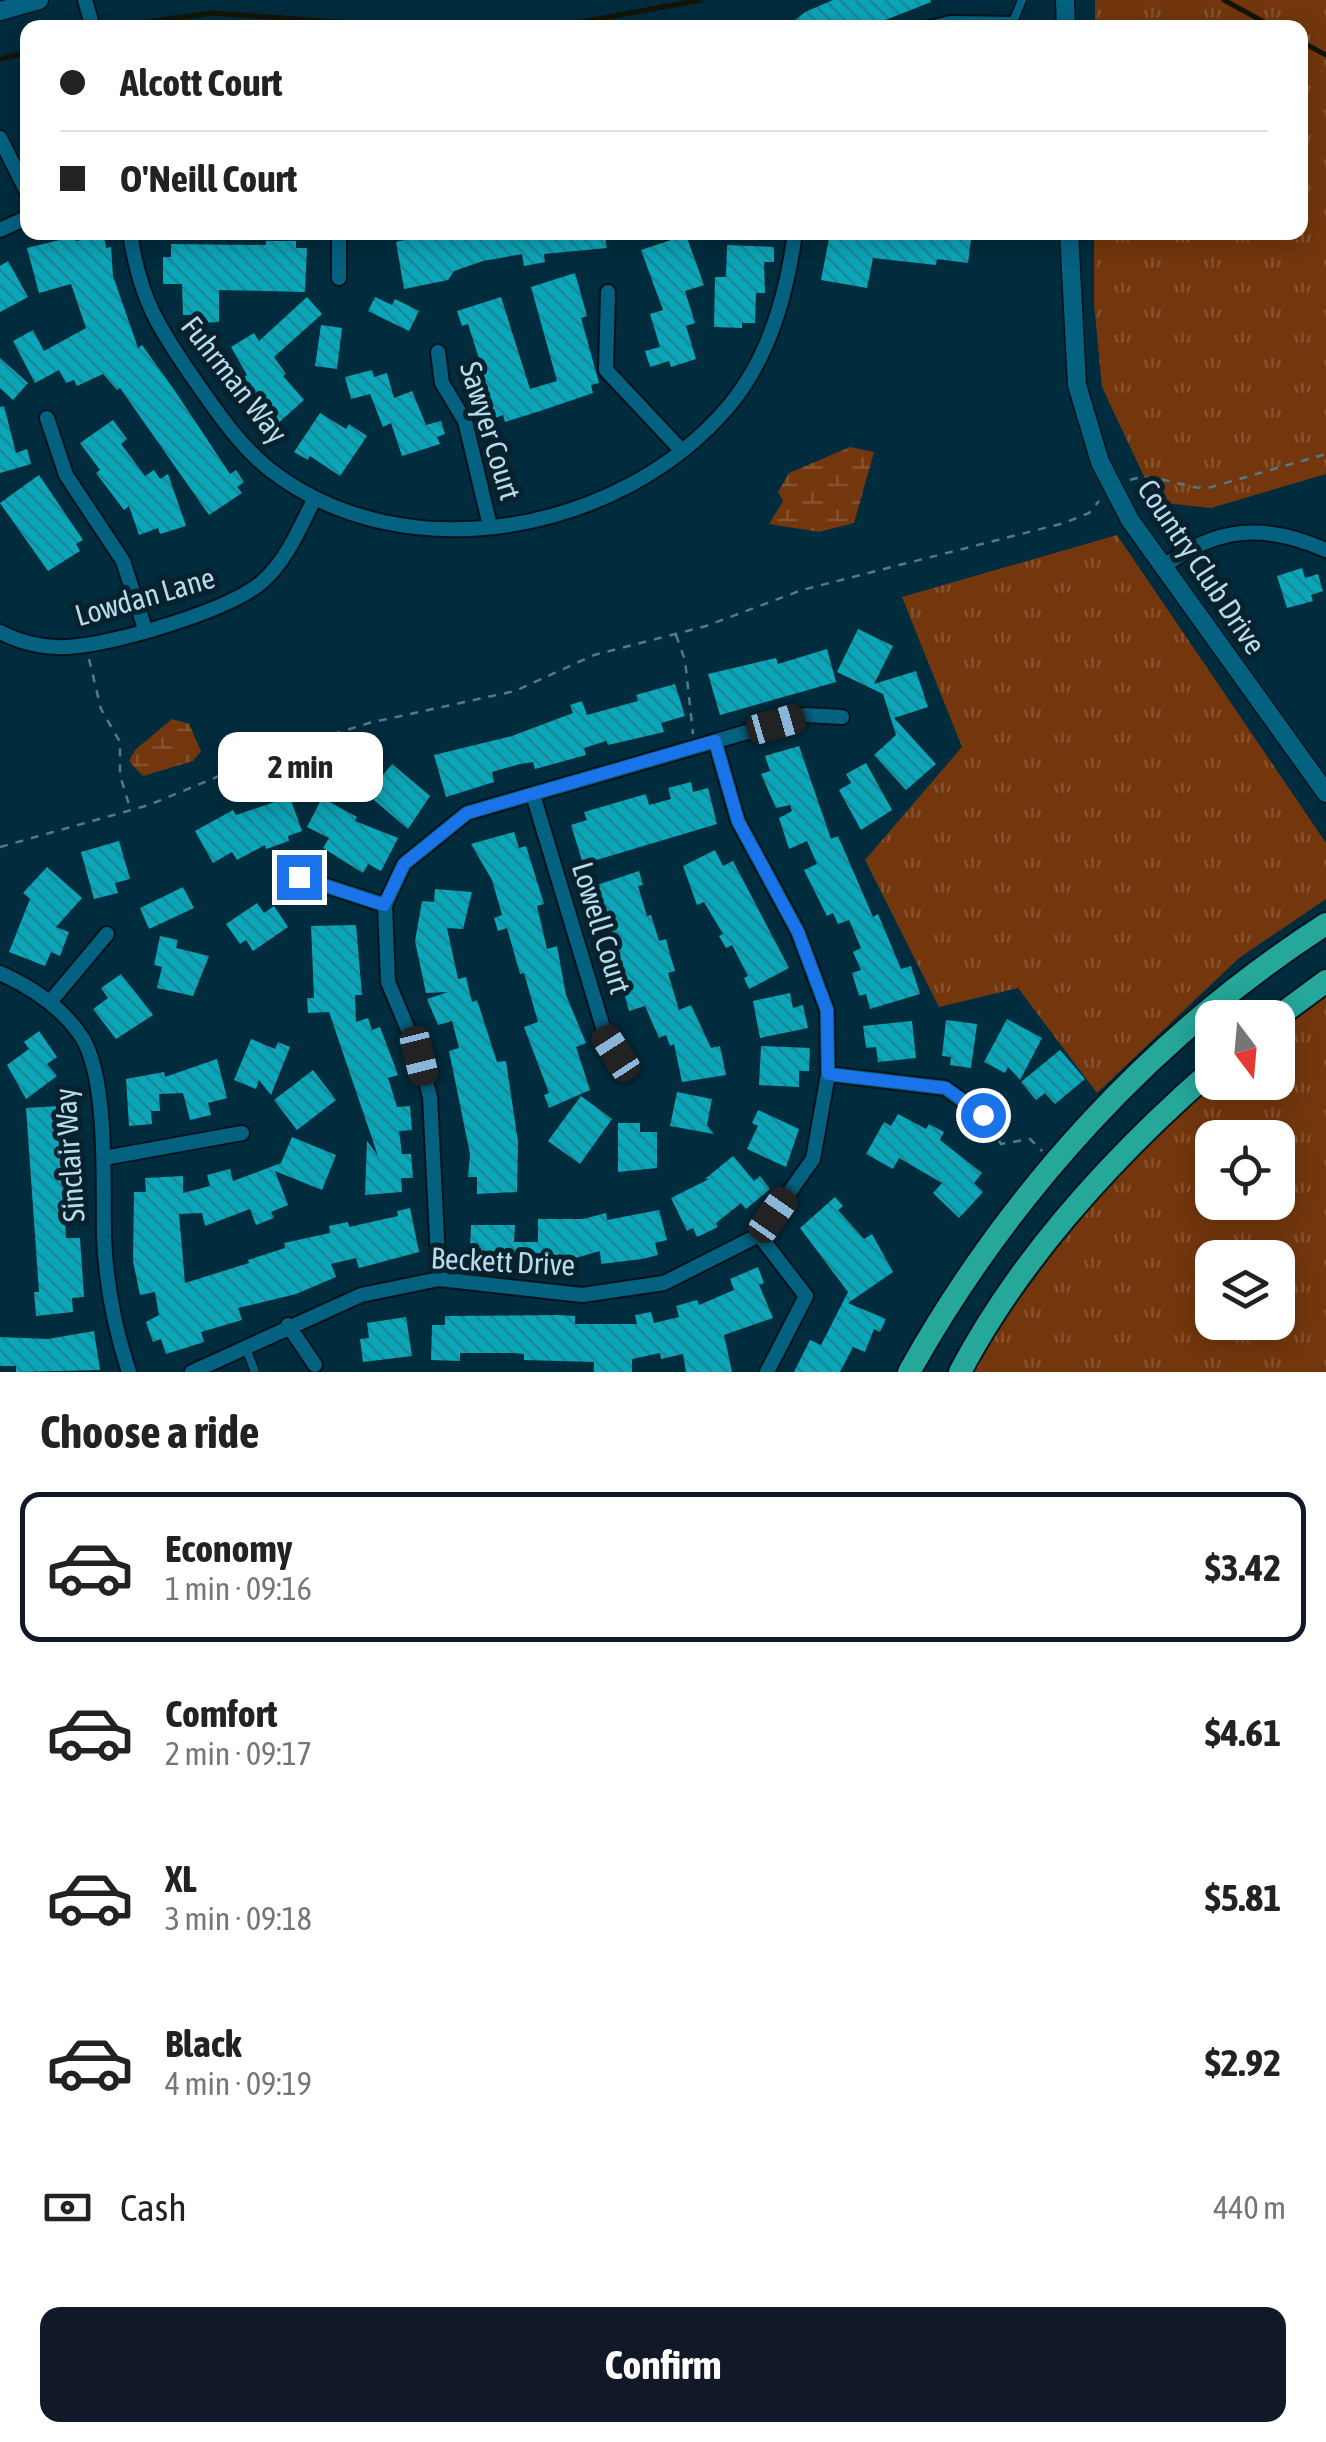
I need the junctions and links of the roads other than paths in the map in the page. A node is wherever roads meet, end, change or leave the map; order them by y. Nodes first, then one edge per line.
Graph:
1 (39, 0) edge
2 (0, 11) edge
3 (0, 138) edge
4 (20, 178) edge
5 (131, 240) edge
6 (339, 240) edge
7 (793, 240) edge
8 (1069, 240) edge
9 (339, 278) dead end
10 (608, 292) dead end
11 (438, 352) dead end
12 (47, 418) dead end
13 (682, 451) junction
14 (315, 498) junction
15 (490, 526) junction
16 (1326, 550) edge
17 (1163, 567) junction
18 (144, 629) junction
19 (0, 632) edge
20 (842, 717) dead end
21 (715, 741) junction
22 (1326, 793) edge
23 (533, 795) junction
24 (299, 877) dead end
25 (384, 905) junction
26 (1326, 924) edge
27 (107, 934) dead end
28 (0, 973) edge
29 (1326, 981) edge
30 (50, 1002) junction
31 (1295, 1004) edge
32 (628, 1072) dead end
33 (828, 1074) junction
34 (1195, 1085) edge
35 (983, 1115) road end
36 (242, 1133) dead end
37 (104, 1158) junction
38 (759, 1235) junction
39 (439, 1279) junction
40 (288, 1325) junction
41 (245, 1346) junction
42 (315, 1365) dead end
43 (129, 1372) edge
44 (192, 1372) edge
45 (255, 1372) edge
46 (767, 1372) edge
47 (909, 1372) edge
48 (960, 1372) edge

1 - 2 street
3 - 4 street
5 - 14 street, Fuhrman Way
6 - 9 street
7 - 13 street, Fuhrman Way
8 - 17 street, Country Club Drive
10 - 13 street
11 - 15 street, Sawyer Court
12 - 18 street
13 - 15 street, Fuhrman Way
14 - 15 street, Fuhrman Way
14 - 18 street, Lowdan Lane
16 - 17 street
17 - 22 street, Country Club Drive
18 - 19 street, Lowdan Lane
20 - 21 street
21 - 23 street
21 - 33 street, Beckett Drive
23 - 25 street
23 - 32 street, Lowell Court
24 - 25 street
25 - 39 street
26 - 47 main road
27 - 30 street
28 - 30 street, Sinclair Way
29 - 31 main road
30 - 37 street, Sinclair Way
33 - 35 street
33 - 38 street, Beckett Drive
34 - 48 main road
36 - 37 street
37 - 43 street, Sinclair Way
38 - 39 street, Beckett Drive
38 - 46 street
39 - 40 street, Beckett Drive
40 - 41 street, Beckett Drive
40 - 42 street
41 - 44 street, Beckett Drive
41 - 45 lane

